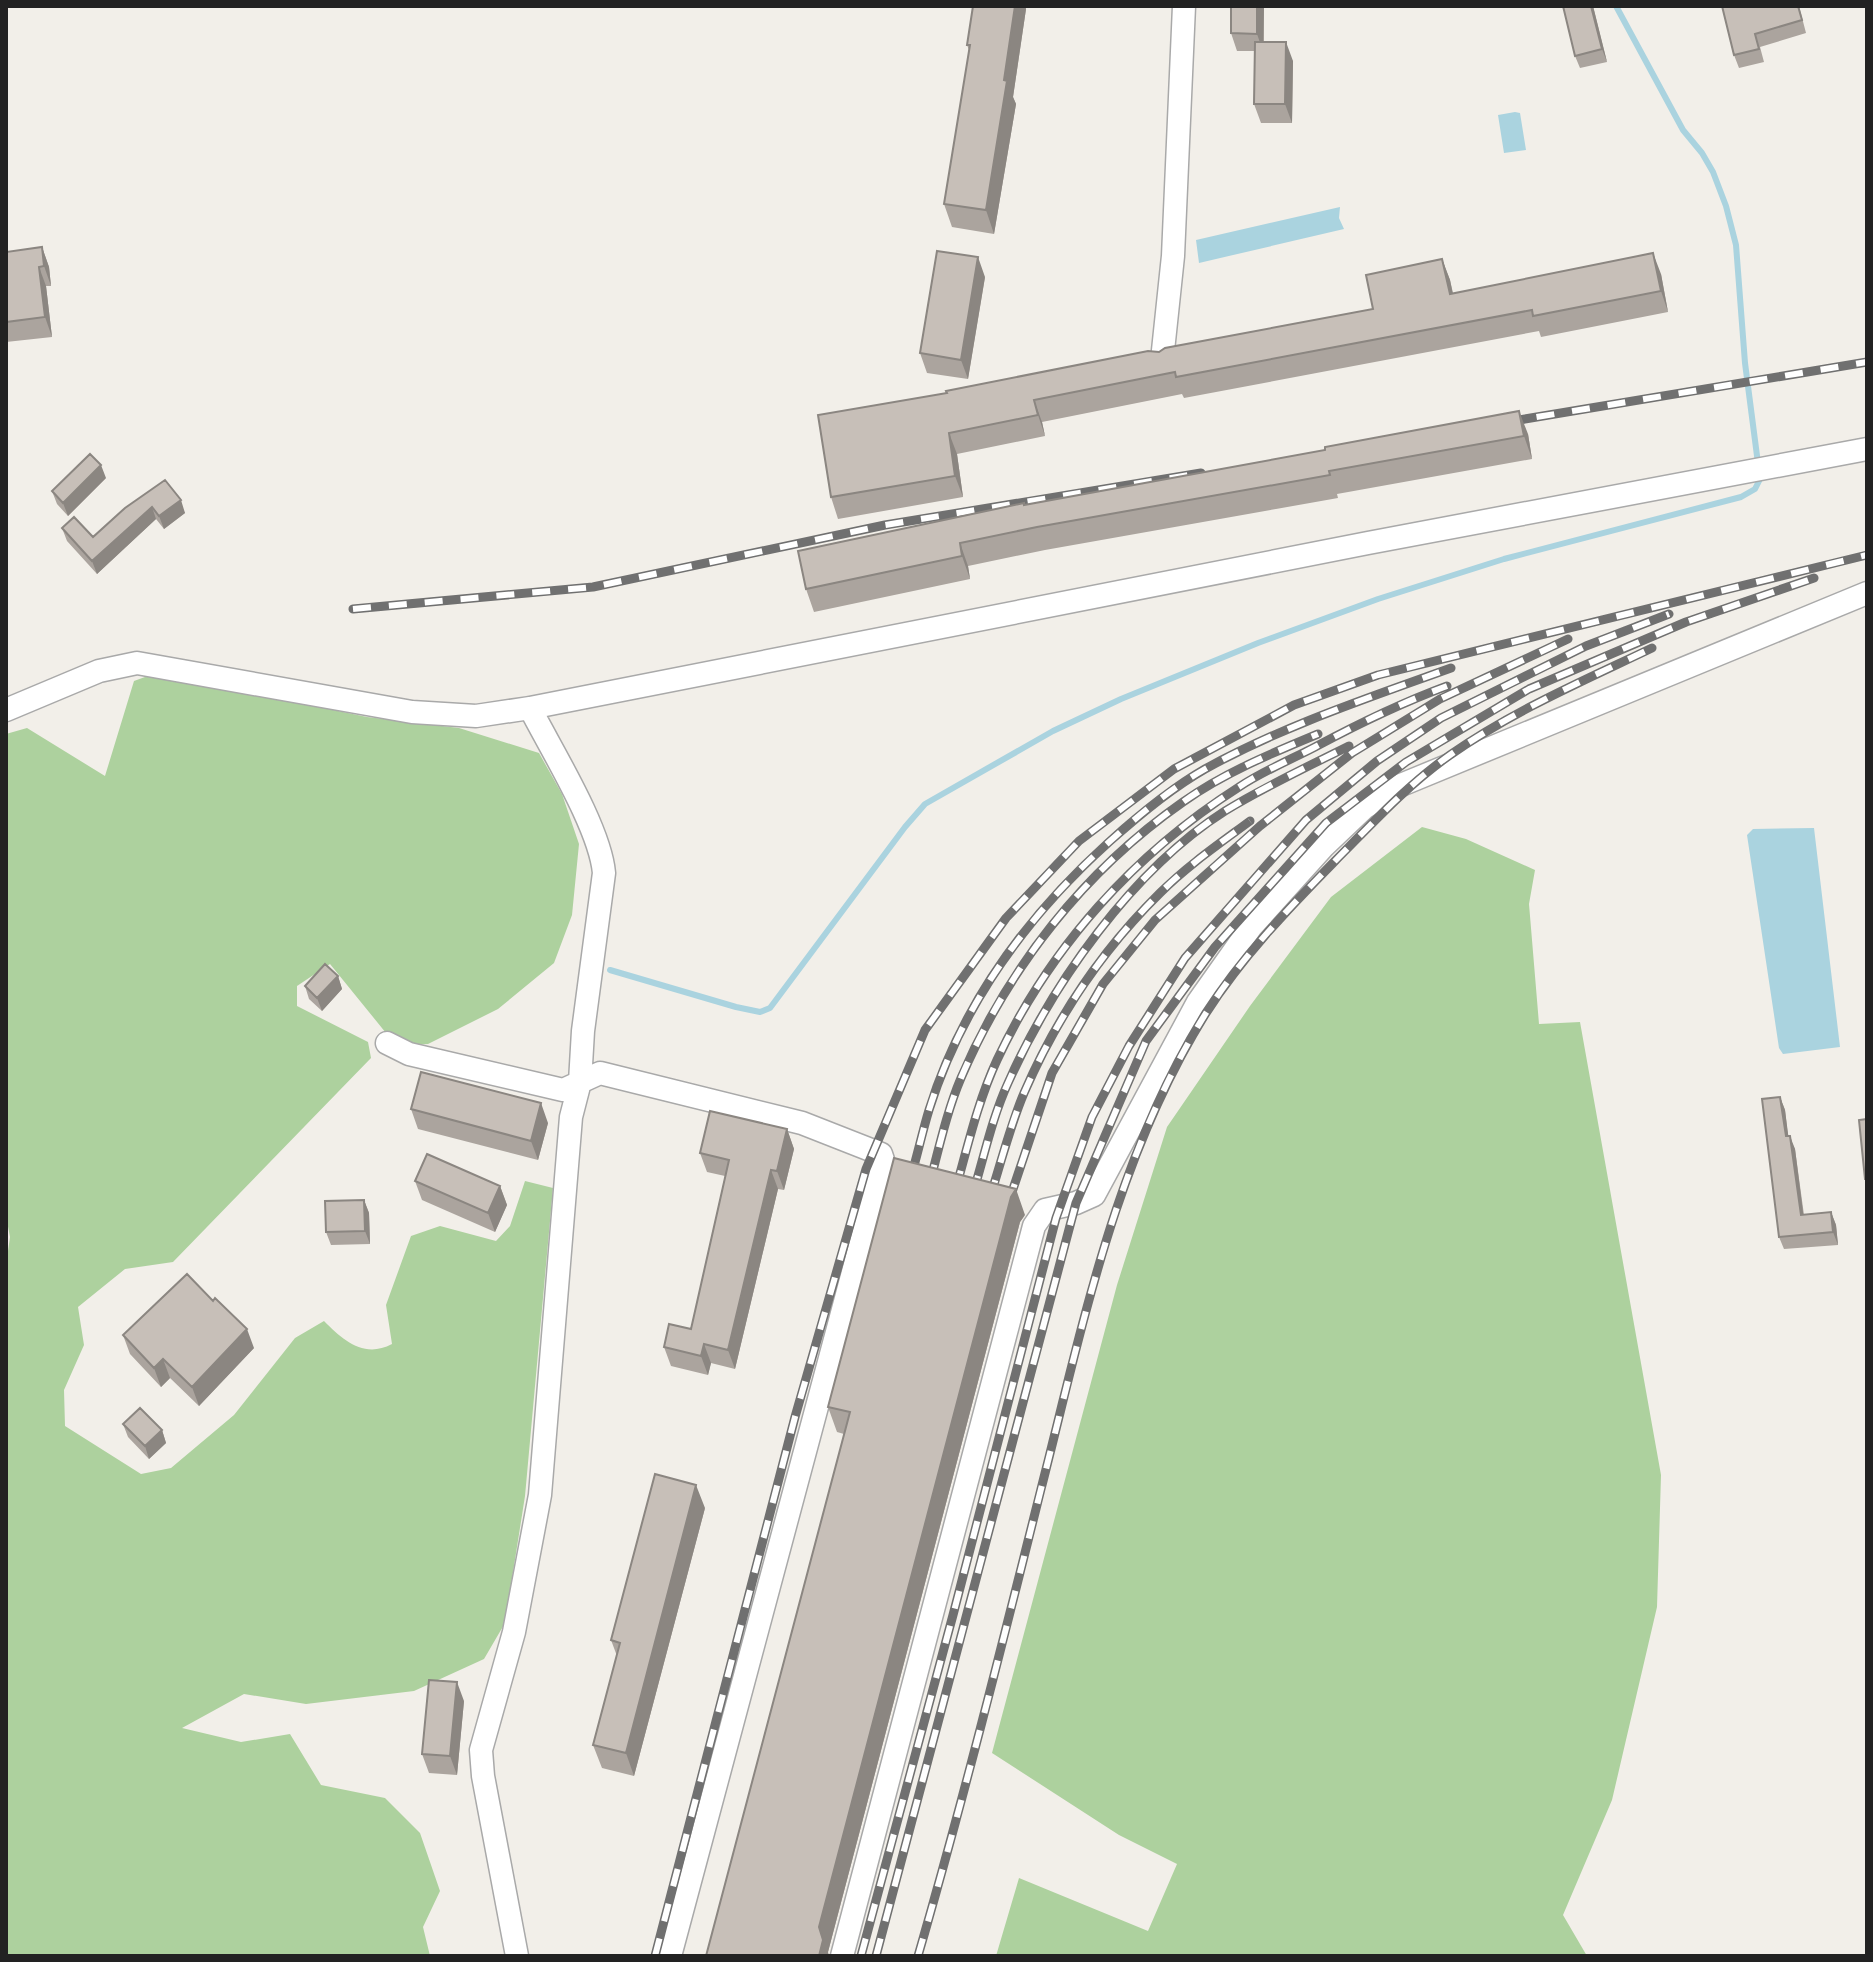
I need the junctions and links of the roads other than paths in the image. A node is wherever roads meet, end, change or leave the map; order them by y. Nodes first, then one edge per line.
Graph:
1 (1184, 6) edge
2 (1162, 360) edge
3 (1867, 449) edge
4 (1867, 593) edge
5 (530, 708) junction
6 (6, 710) edge
7 (387, 1043) dead end
8 (580, 1082) junction
9 (517, 1956) edge
10 (670, 1956) edge
11 (842, 1956) edge

1 - 2 street
3 - 5 street
4 - 11 street
5 - 6 street
5 - 8 street
7 - 8 street
8 - 9 street
8 - 10 street

